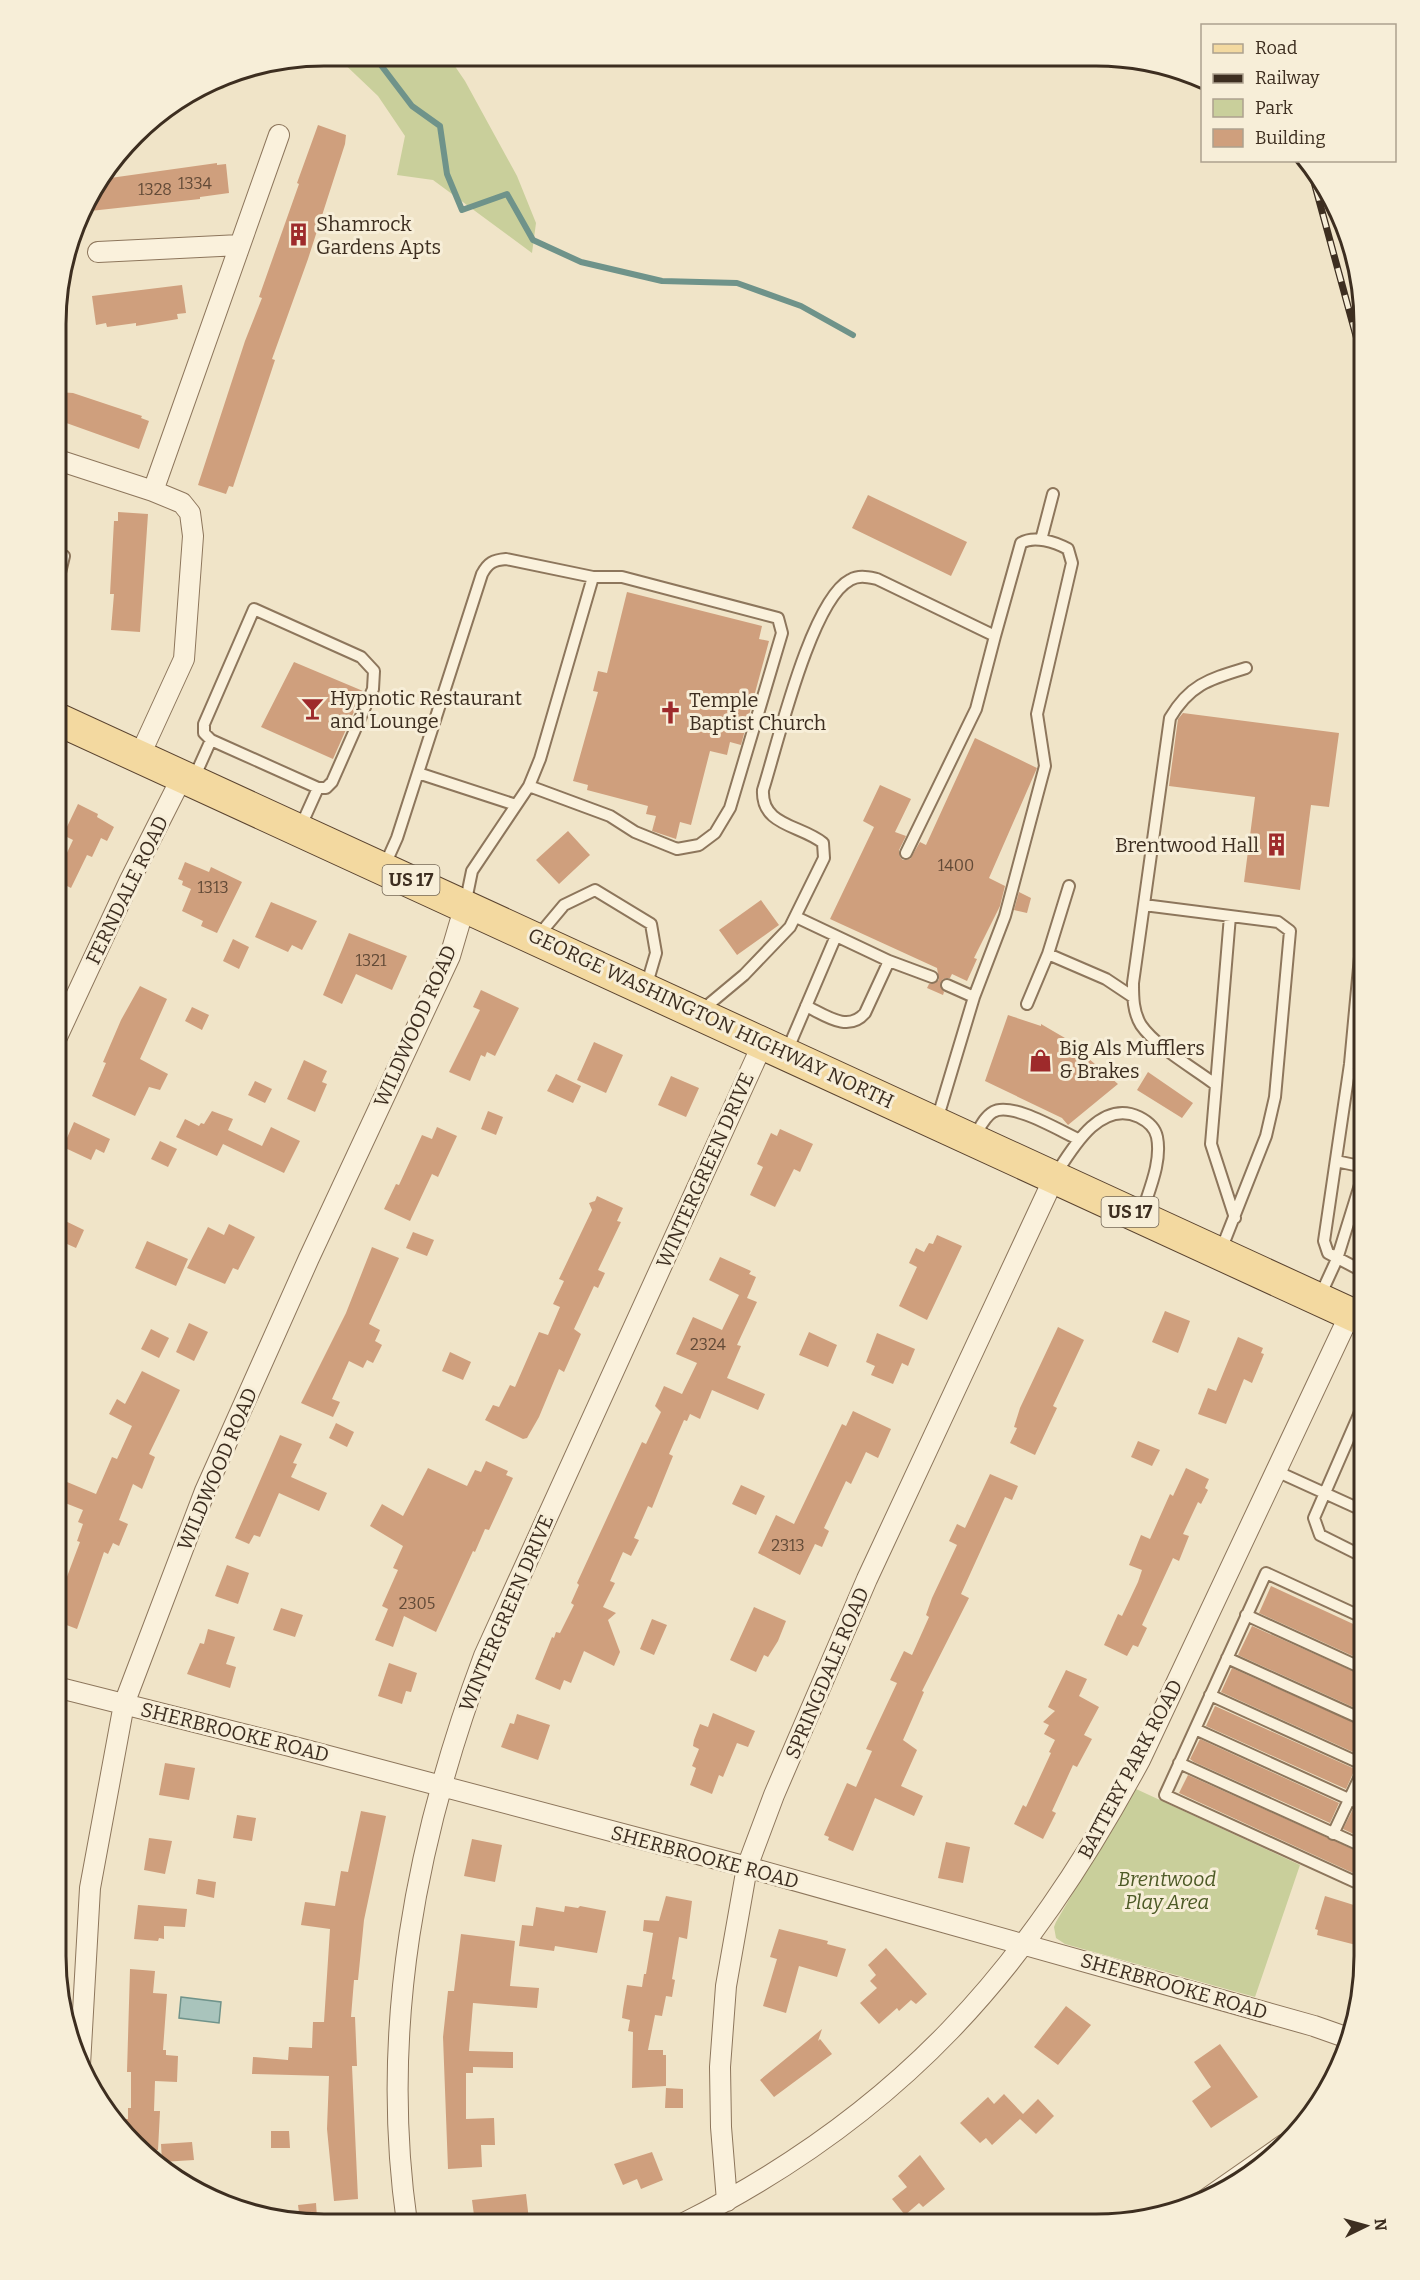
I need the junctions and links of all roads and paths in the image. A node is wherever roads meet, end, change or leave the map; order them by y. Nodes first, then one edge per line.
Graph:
1 (279, 135) dead end
2 (240, 245) junction
3 (98, 252) dead end
4 (66, 463) edge
5 (153, 491) junction
6 (1053, 494) dead end
7 (1041, 540) junction
8 (593, 577) junction
9 (995, 636) junction
10 (1246, 668) dead end
11 (66, 723) edge
12 (211, 740) junction
13 (140, 755) junction
14 (418, 773) junction
15 (188, 777) junction
16 (529, 786) junction
17 (318, 788) junction
18 (516, 806) junction
19 (300, 829) junction
20 (906, 852) dead end
21 (384, 867) junction
22 (1068, 886) dead end
23 (1144, 904) junction
24 (465, 905) junction
25 (1230, 916) junction
26 (796, 917) junction
27 (836, 936) junction
28 (537, 938) junction
29 (1048, 954) junction
30 (889, 961) junction
31 (932, 977) dead end
32 (947, 984) dead end
33 (646, 988) junction
34 (974, 997) junction
35 (1133, 997) junction
36 (1027, 1004) dead end
37 (806, 1006) junction
38 (699, 1012) junction
39 (66, 1018) edge
40 (1354, 1021) edge
41 (774, 1048) junction
42 (1354, 1063) edge
43 (1350, 1064) junction
44 (1216, 1085) junction
45 (937, 1122) junction
46 (973, 1139) junction
47 (1078, 1140) junction
48 (1336, 1161) junction
49 (1354, 1165) edge
50 (1055, 1176) junction
51 (1354, 1204) edge
52 (1141, 1216) junction
53 (1235, 1218) junction
54 (1219, 1253) junction
55 (1337, 1259) junction
56 (1354, 1267) edge
57 (1319, 1299) junction
58 (1354, 1316) edge
59 (1354, 1323) edge
60 (1354, 1425) edge
61 (1276, 1470) junction
62 (1324, 1492) junction
63 (1354, 1506) edge
64 (1354, 1552) edge
65 (1354, 1613) edge
66 (1246, 1616) junction
67 (1227, 1658) junction
68 (1354, 1665) edge
69 (66, 1690) edge
70 (1210, 1695) junction
71 (124, 1704) junction
72 (1354, 1715) edge
73 (1195, 1729) junction
74 (1354, 1762) edge
75 (1179, 1763) junction
76 (440, 1786) junction
77 (1354, 1789) edge
78 (1349, 1800) junction
79 (1354, 1802) edge
80 (1334, 1833) junction
81 (1354, 1842) edge
82 (747, 1867) junction
83 (1354, 1881) edge
84 (1026, 1944) junction
85 (1341, 2036) edge
86 (80, 2040) edge
87 (727, 2201) junction
88 (406, 2214) edge
89 (702, 2214) edge

1 - 2 street
2 - 3 street
2 - 5 street
4 - 5 street
5 - 13 street
6 - 7 lane
7 - 9 lane
7 - 34 lane
8 - 14 lane
8 - 16 lane
8 - 16 lane
9 - 20 lane
9 - 26 lane
10 - 23 lane
11 - 13 main road, GEORGE WASHINGTON HIGHWAY NORTH / US 17
12 - 15 lane
12 - 17 lane
12 - 17 lane
13 - 15 main road, GEORGE WASHINGTON HIGHWAY NORTH / US 17
14 - 18 lane
14 - 21 lane
15 - 19 main road, GEORGE WASHINGTON HIGHWAY NORTH / US 17
15 - 39 street, FERNDALE ROAD
16 - 18 lane
17 - 19 lane
18 - 24 lane
19 - 21 main road, GEORGE WASHINGTON HIGHWAY NORTH / US 17
21 - 24 main road, GEORGE WASHINGTON HIGHWAY NORTH / US 17
22 - 29 lane
23 - 25 lane
23 - 35 lane
24 - 28 main road, GEORGE WASHINGTON HIGHWAY NORTH / US 17
24 - 71 street, WILDWOOD ROAD
25 - 44 lane
25 - 53 lane
26 - 27 lane
26 - 38 lane
27 - 30 lane
27 - 37 lane
28 - 33 main road, GEORGE WASHINGTON HIGHWAY NORTH / US 17
28 - 33 lane
29 - 35 lane
29 - 36 lane
30 - 31 lane
30 - 37 lane
32 - 34 lane
33 - 38 main road, GEORGE WASHINGTON HIGHWAY NORTH / US 17
34 - 45 lane
35 - 44 lane
37 - 41 lane
38 - 41 main road, GEORGE WASHINGTON HIGHWAY NORTH / US 17
40 - 43 lane
41 - 45 main road, GEORGE WASHINGTON HIGHWAY NORTH / US 17
41 - 76 street, WINTERGREEN DRIVE
42 - 43 lane
43 - 48 lane
44 - 53 lane
45 - 46 main road, GEORGE WASHINGTON HIGHWAY NORTH / US 17
46 - 47 lane
46 - 50 main road, GEORGE WASHINGTON HIGHWAY NORTH / US 17
47 - 50 lane
47 - 52 lane
48 - 49 lane
48 - 55 lane
50 - 52 main road, GEORGE WASHINGTON HIGHWAY NORTH / US 17
50 - 82 street, SPRINGDALE ROAD
51 - 55 lane
52 - 54 main road, GEORGE WASHINGTON HIGHWAY NORTH / US 17
53 - 54 lane
54 - 57 main road, GEORGE WASHINGTON HIGHWAY NORTH / US 17
55 - 56 lane
55 - 57 lane
57 - 58 main road, GEORGE WASHINGTON HIGHWAY NORTH / US 17
59 - 61 street, BATTERY PARK ROAD
60 - 62 lane
61 - 62 lane
61 - 84 street, BATTERY PARK ROAD
62 - 63 lane
62 - 64 lane
65 - 66 lane
66 - 67 lane
66 - 68 lane
67 - 70 lane
67 - 72 lane
69 - 71 street, SHERBROOKE ROAD
70 - 73 lane
70 - 74 lane
71 - 76 street, SHERBROOKE ROAD
71 - 86 street, WILDWOOD ROAD
73 - 75 lane
73 - 78 lane
75 - 80 lane
75 - 83 lane
76 - 82 street, SHERBROOKE ROAD
76 - 88 street, WINTERGREEN DRIVE
77 - 78 lane
78 - 79 lane
78 - 80 lane
80 - 81 lane
82 - 84 street, SHERBROOKE ROAD
82 - 87 street, SPRINGDALE ROAD
84 - 85 street, SHERBROOKE ROAD
84 - 87 street, BATTERY PARK ROAD
87 - 89 street, BATTERY PARK ROAD

